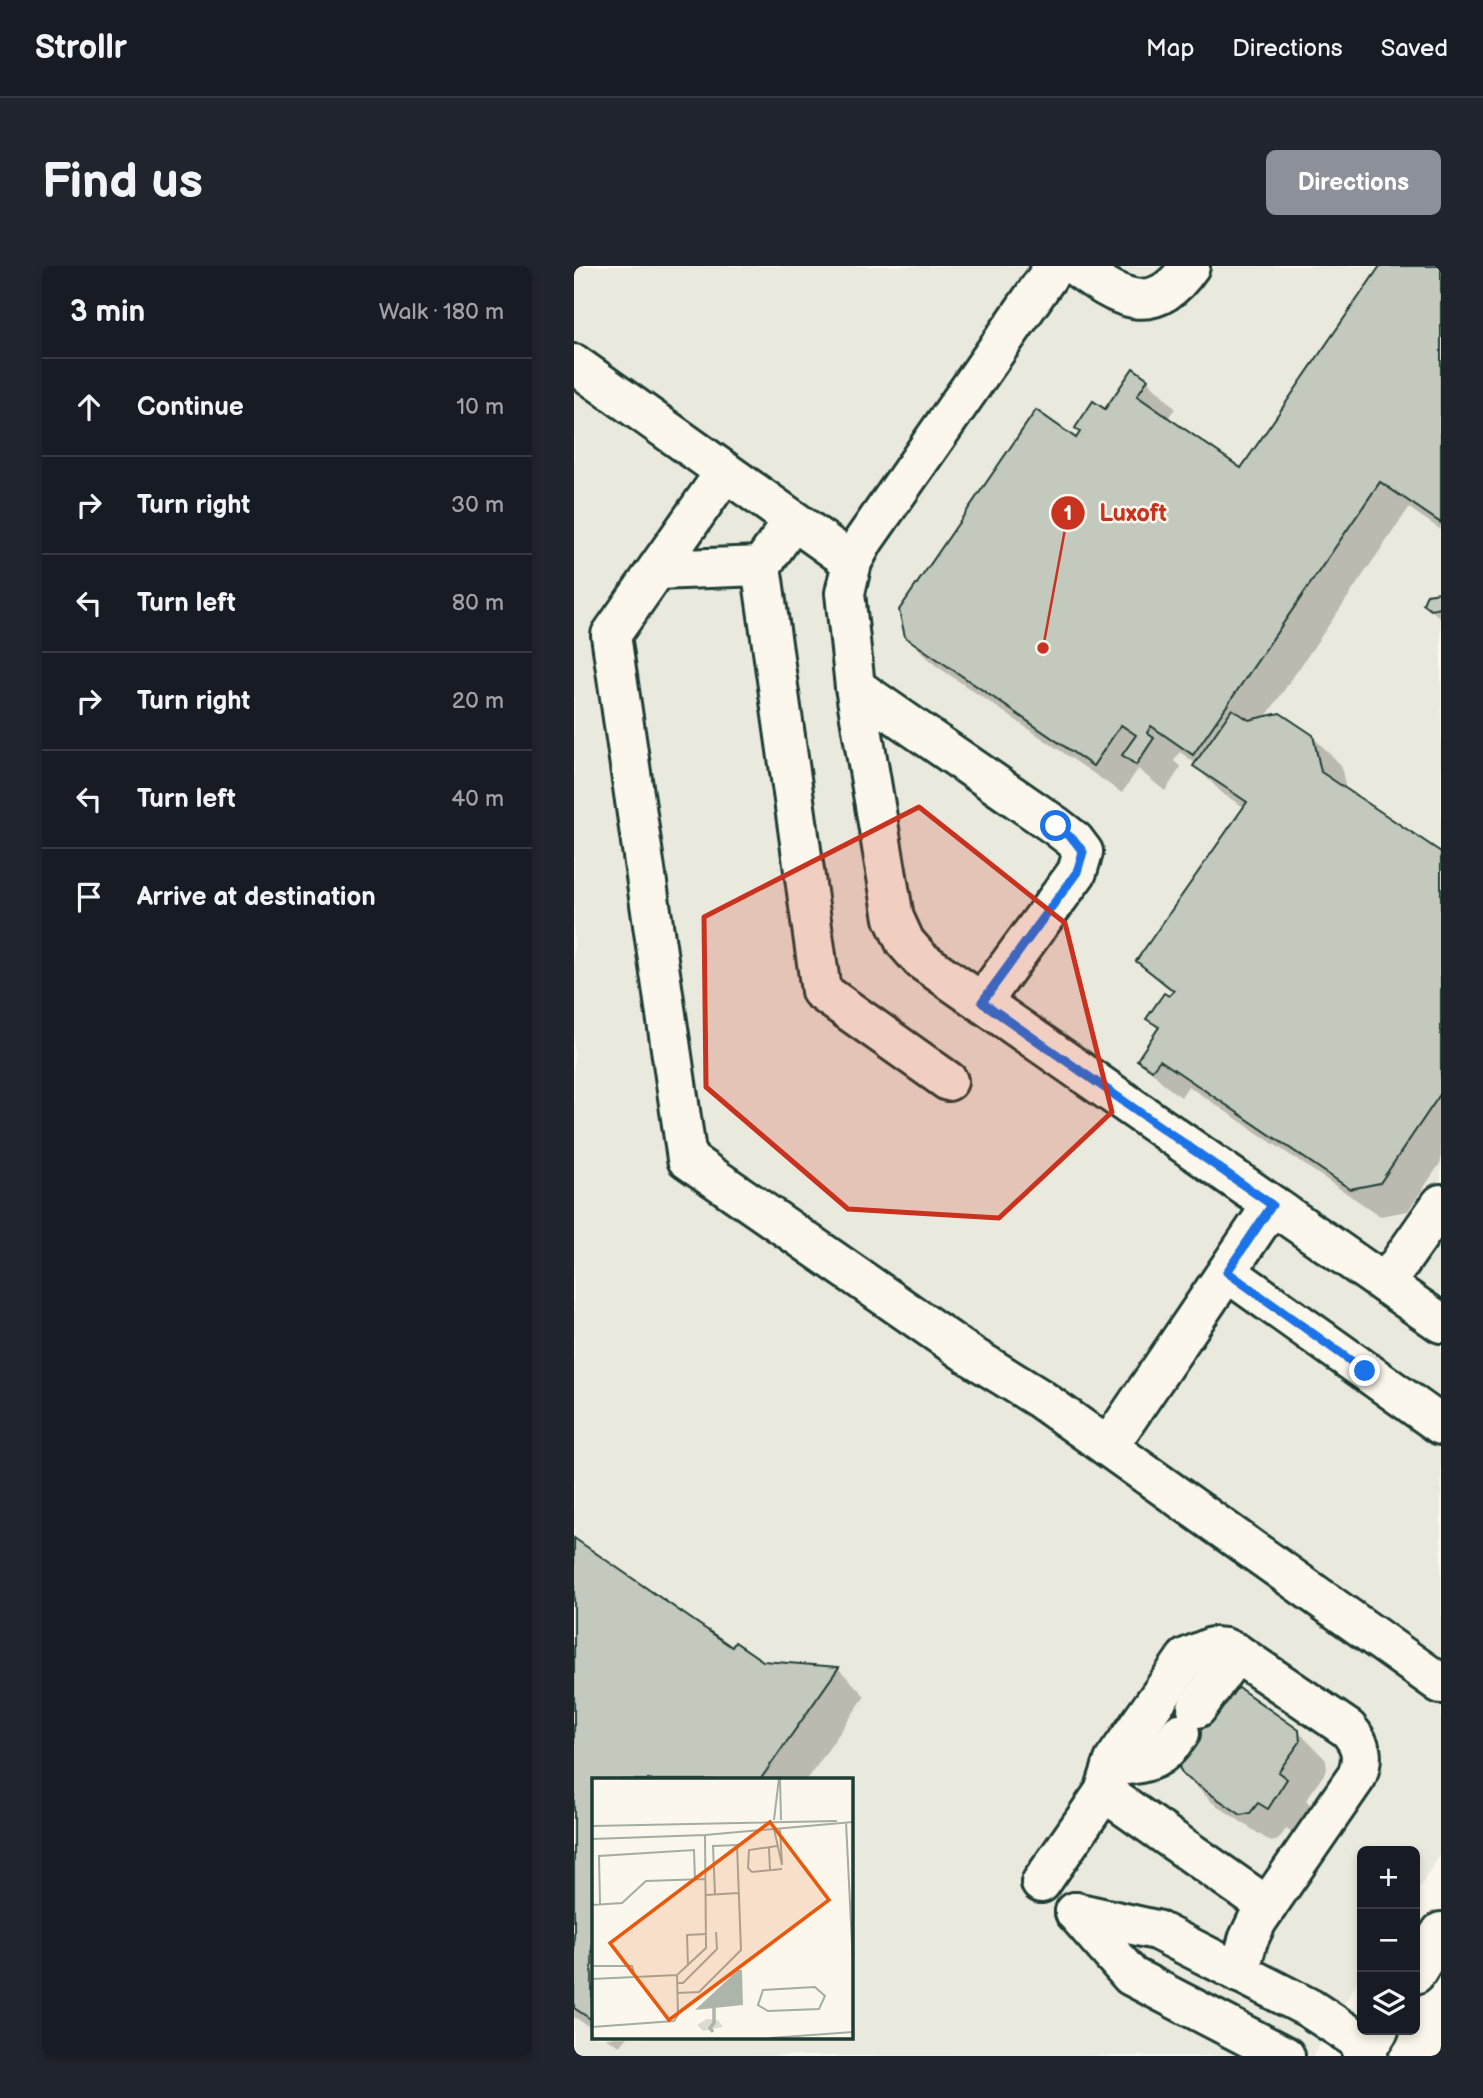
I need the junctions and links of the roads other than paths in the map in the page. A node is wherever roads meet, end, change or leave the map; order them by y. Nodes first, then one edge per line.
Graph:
1 (1055, 266) edge
2 (1075, 266) edge
3 (1190, 266) edge
4 (574, 364) edge
5 (725, 472) junction
6 (793, 521) junction
7 (852, 562) junction
8 (761, 566) junction
9 (657, 570) junction
10 (855, 687) junction
11 (982, 1002) junction
12 (948, 1081) dead end
13 (1272, 1205) junction
14 (1440, 1208) edge
15 (1227, 1272) junction
16 (1385, 1284) junction
17 (1441, 1323) edge
18 (1441, 1424) edge
19 (1108, 1447) junction
20 (1236, 1653) junction
21 (1441, 1684) edge
22 (1108, 1780) junction
23 (1041, 1883) dead end
24 (1267, 1906) junction
25 (1441, 1932) edge
26 (1416, 1972) edge
27 (1239, 1973) junction
28 (1370, 2044) edge
29 (1284, 2056) edge

1 - 7 main road
2 - 3 main road
4 - 5 main road
5 - 6 main road
5 - 9 main road
6 - 7 main road
6 - 8 main road
7 - 10 main road
8 - 9 main road
8 - 12 main road
9 - 19 main road
10 - 11 main road
10 - 11 main road
11 - 13 main road
13 - 15 main road
13 - 16 main road
14 - 16 main road
15 - 18 main road
15 - 19 main road
16 - 17 main road
19 - 21 main road
20 - 22 main road
20 - 22 main road
20 - 24 main road
22 - 23 main road
22 - 24 main road
24 - 27 main road
25 - 26 main road
27 - 28 main road
27 - 29 main road

